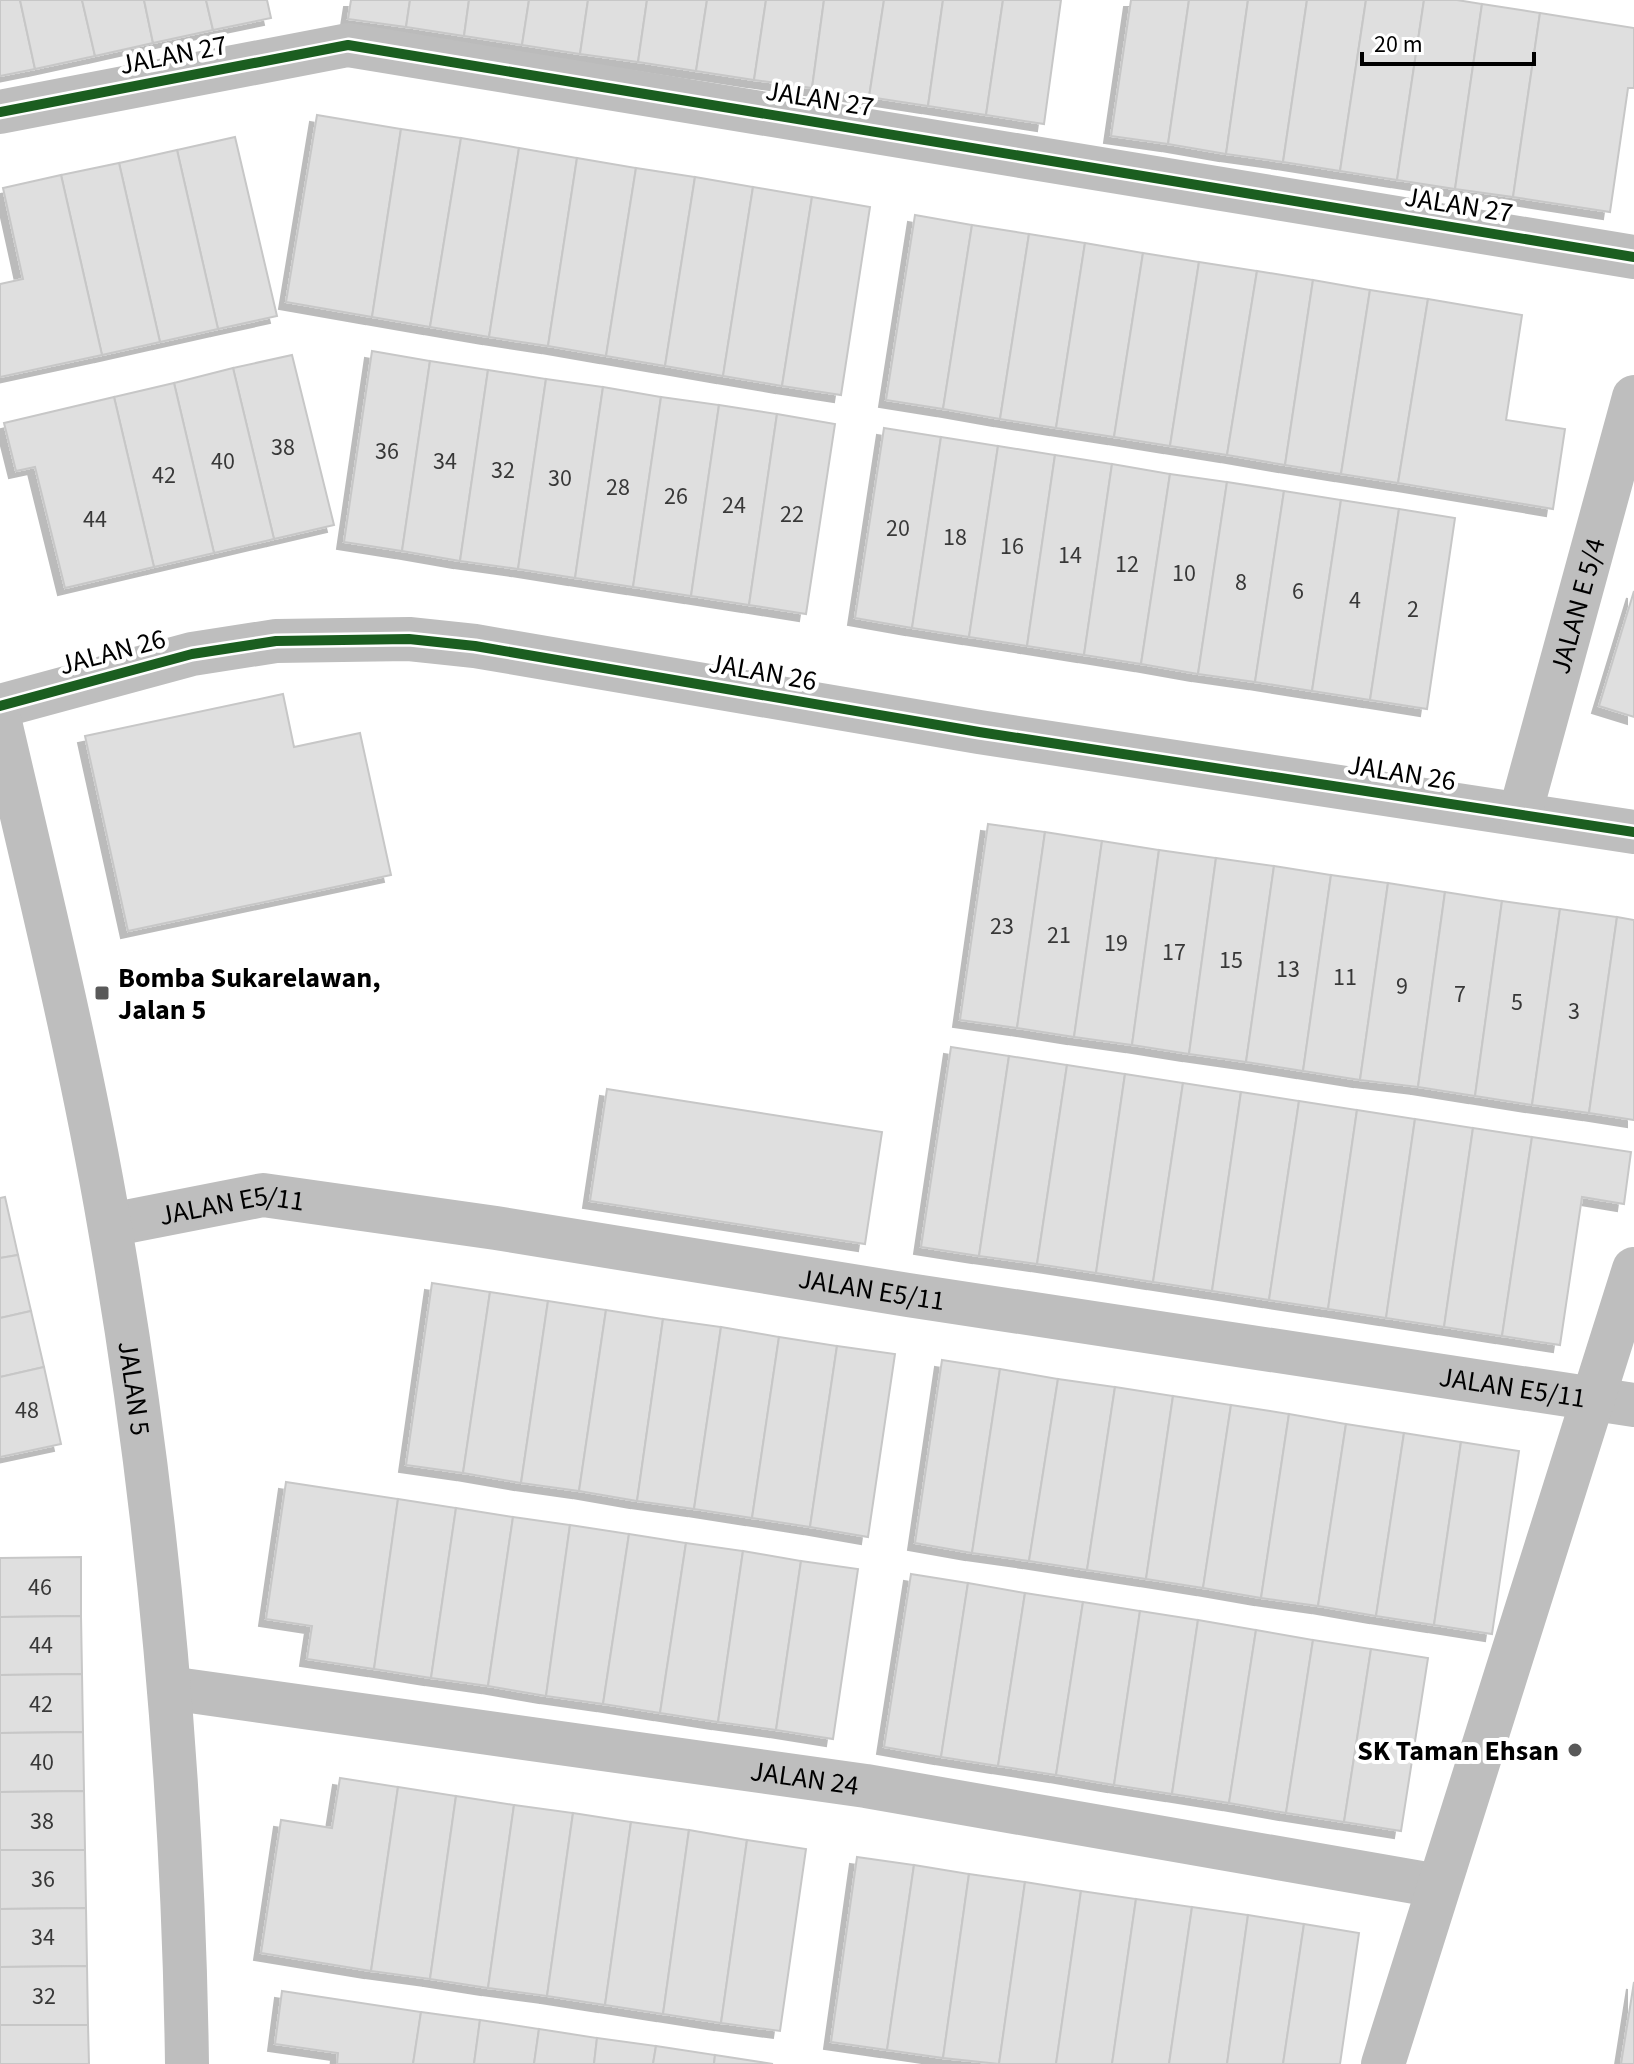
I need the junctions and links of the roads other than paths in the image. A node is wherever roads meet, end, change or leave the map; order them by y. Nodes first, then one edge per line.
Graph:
1 (0, 112) edge
2 (1634, 257) edge
3 (1634, 397) edge
4 (0, 706) edge
5 (0, 722) edge
6 (1520, 814) junction
7 (1634, 832) edge
8 (110, 1225) junction
9 (1634, 1269) edge
10 (1614, 1402) edge
11 (169, 1688) junction
12 (1438, 1886) junction
13 (187, 2064) edge
14 (1383, 2064) edge

1 - 2 street, JALAN 27
3 - 6 street, JALAN E 5/4
4 - 6 street, JALAN 26
5 - 8 street, JALAN 5
6 - 7 street, JALAN 26
8 - 10 street, JALAN E5/11
8 - 11 street, JALAN 5
9 - 10 street
10 - 12 street
11 - 12 street, JALAN 24
11 - 13 street, JALAN 5
12 - 14 street

